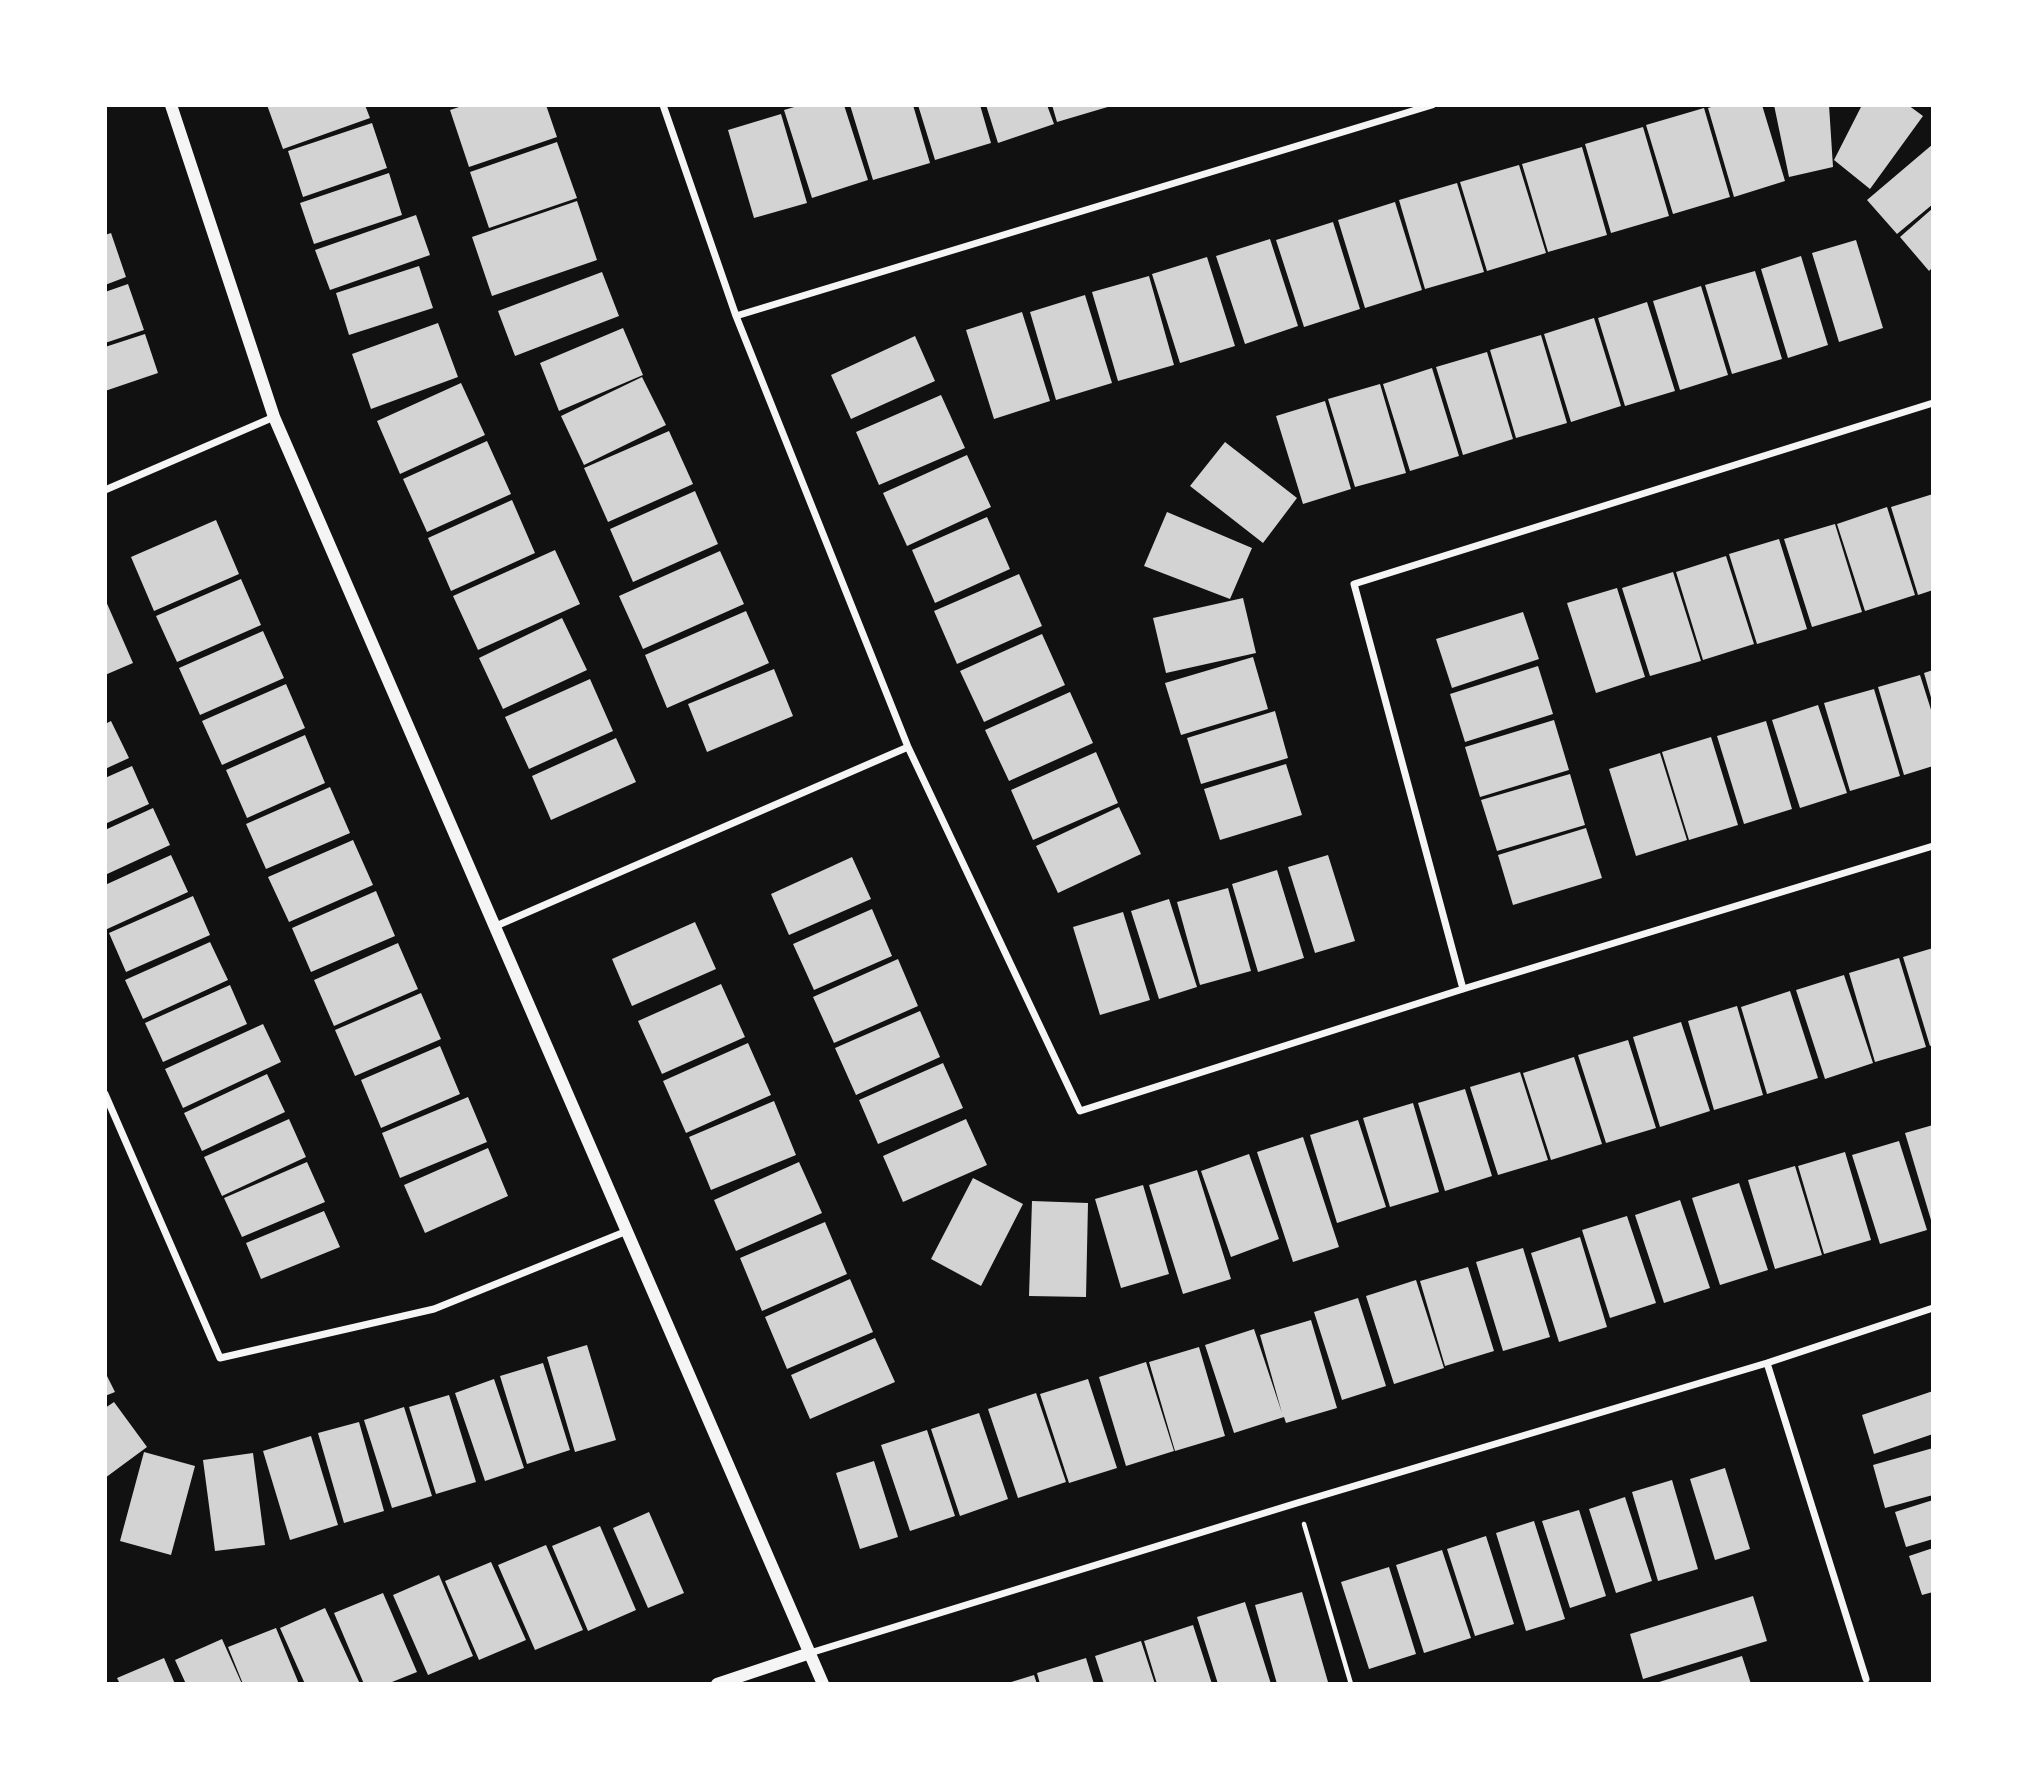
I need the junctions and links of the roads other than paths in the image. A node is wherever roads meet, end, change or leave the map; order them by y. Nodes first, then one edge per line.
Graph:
1 (171, 105) edge
2 (663, 105) edge
3 (1432, 105) edge
4 (736, 316) junction
5 (1933, 403) edge
6 (274, 417) junction
7 (105, 490) edge
8 (908, 747) junction
9 (1933, 846) edge
10 (496, 926) junction
11 (1463, 989) junction
12 (105, 1094) edge
13 (627, 1231) junction
14 (1933, 1308) edge
15 (1767, 1363) junction
16 (810, 1653) junction
17 (1866, 1679) dead end
18 (717, 1684) edge
19 (823, 1684) edge

1 - 6 street
2 - 4 street
3 - 4 street
4 - 8 street
5 - 11 street
6 - 7 street
6 - 10 street
8 - 10 street
8 - 11 street
9 - 11 street
10 - 13 street
12 - 13 street
13 - 16 street
14 - 15 street
15 - 16 street
15 - 17 street
16 - 18 street
16 - 19 street

